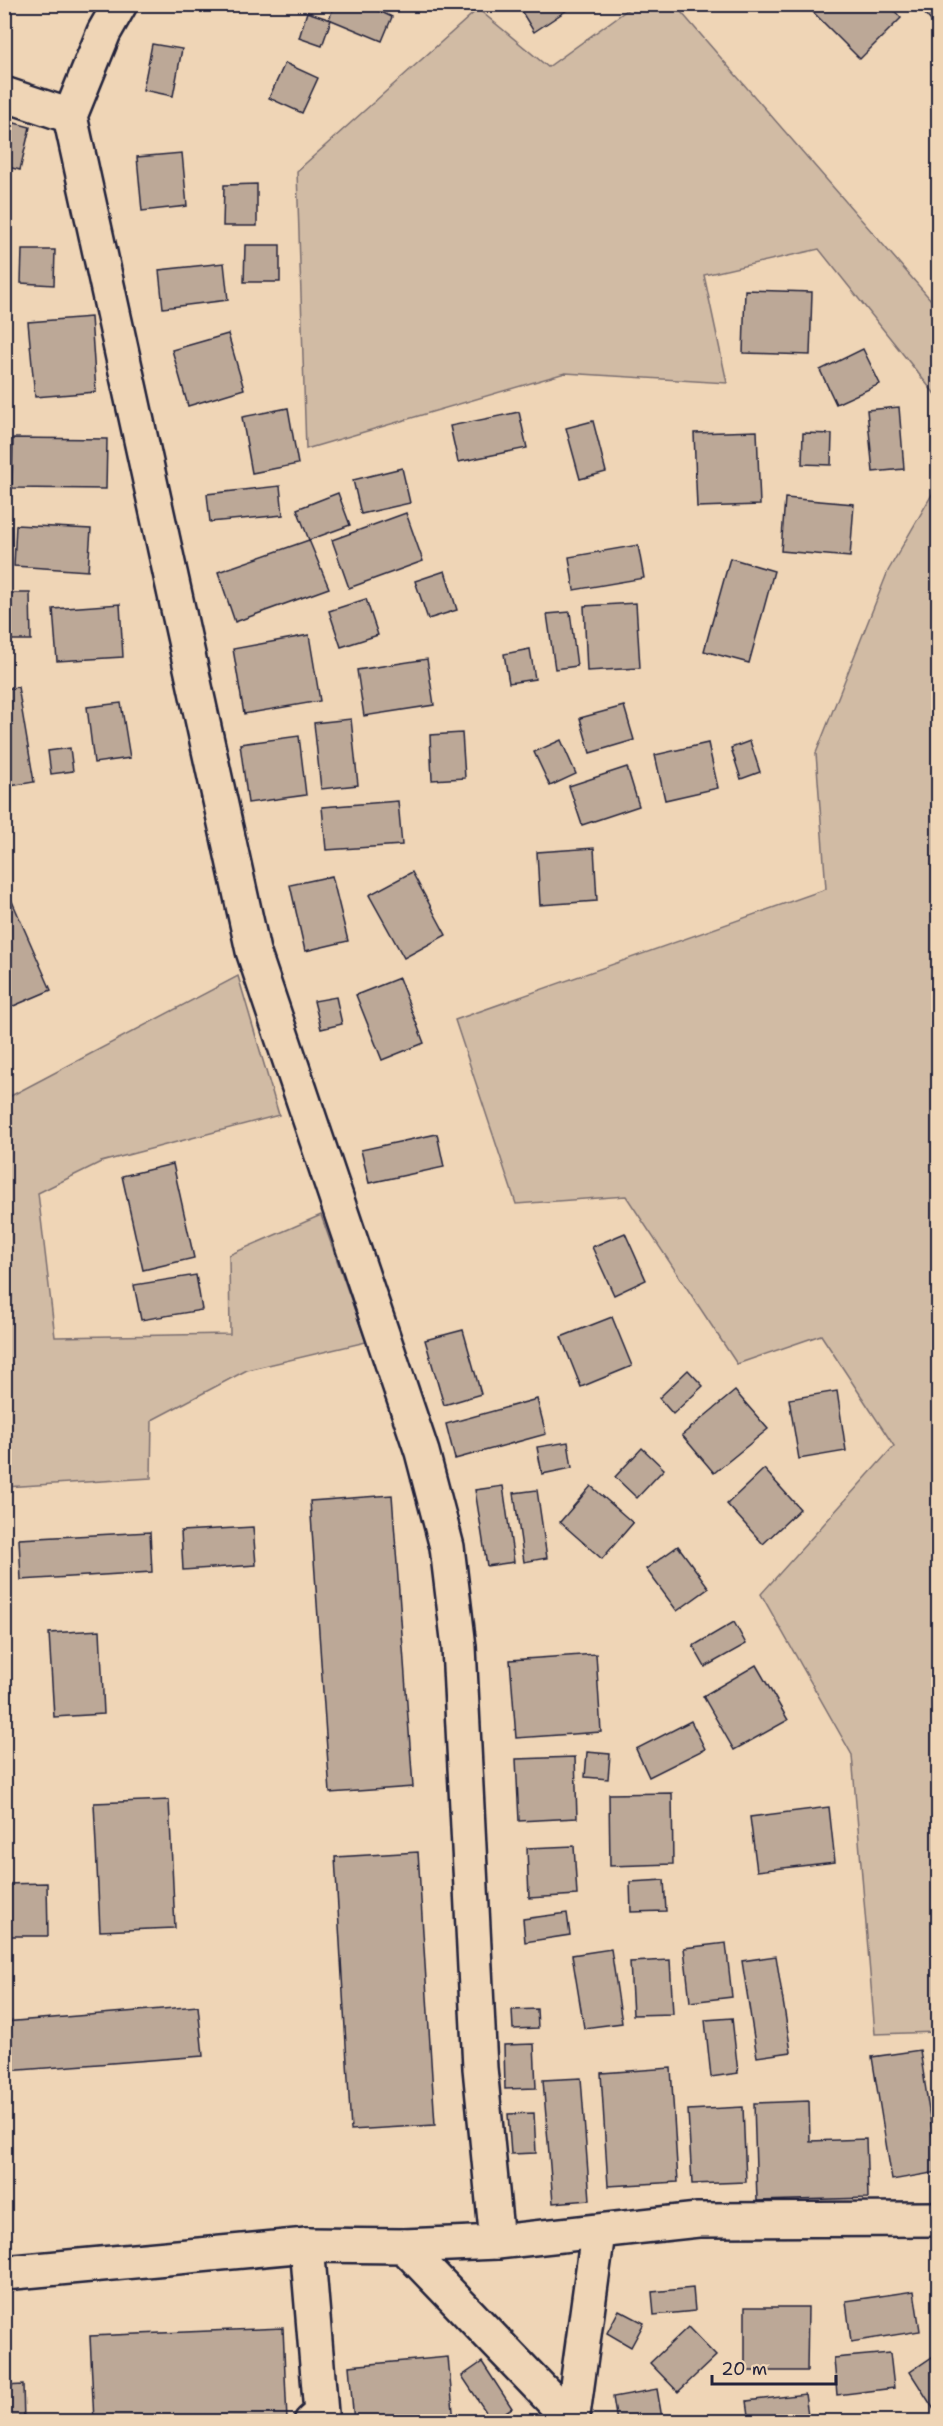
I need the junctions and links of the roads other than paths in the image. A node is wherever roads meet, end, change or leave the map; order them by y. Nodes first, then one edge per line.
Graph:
1 (120, 4) edge
2 (4, 94) edge
3 (70, 116) junction
4 (939, 2219) edge
5 (598, 2233) junction
6 (497, 2242) junction
7 (307, 2245) junction
8 (404, 2246) junction
9 (4, 2273) edge
10 (312, 2421) edge
11 (572, 2421) edge

1 - 3 street
2 - 3 street
3 - 6 street
4 - 5 street
5 - 6 street
5 - 11 street
6 - 8 street
7 - 8 street
7 - 9 street
7 - 10 street
8 - 11 street

